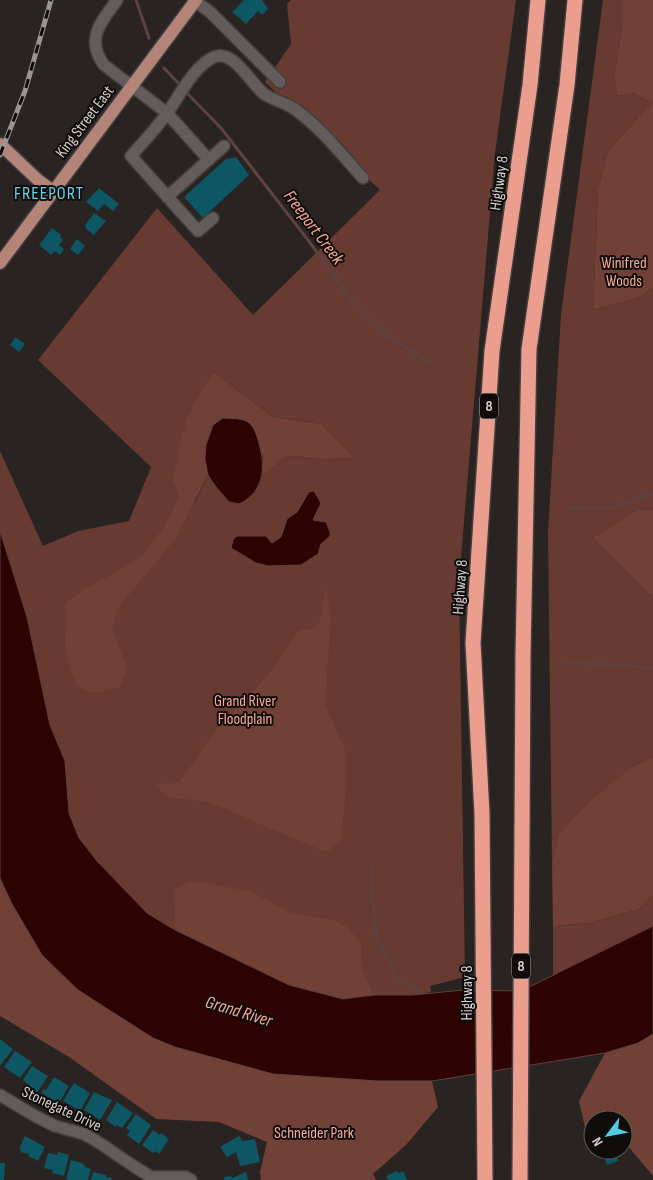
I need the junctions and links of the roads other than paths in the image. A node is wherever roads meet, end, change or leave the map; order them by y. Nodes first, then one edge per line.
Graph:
1 (117, 0) edge
2 (196, 0) edge
3 (538, 0) edge
4 (576, 0) edge
5 (280, 82) dead end
6 (131, 85) junction
7 (167, 113) junction
8 (0, 144) edge
9 (224, 146) dead end
10 (209, 160) junction
11 (363, 178) dead end
12 (53, 191) junction
13 (167, 197) junction
14 (212, 218) dead end
15 (0, 263) edge
16 (0, 1095) edge
17 (191, 1180) edge
18 (485, 1180) edge
19 (520, 1180) edge

1 - 6 street
2 - 5 street
2 - 6 main road, King Street East
3 - 18 highway, Highway 8 / 8
4 - 19 highway, 8
6 - 7 street
6 - 12 main road, King Street East
7 - 10 street
7 - 11 street
7 - 13 street
8 - 12 main road
9 - 10 street
10 - 13 street
12 - 15 main road, King Street East
13 - 14 street
16 - 17 street, Stonegate Drive

